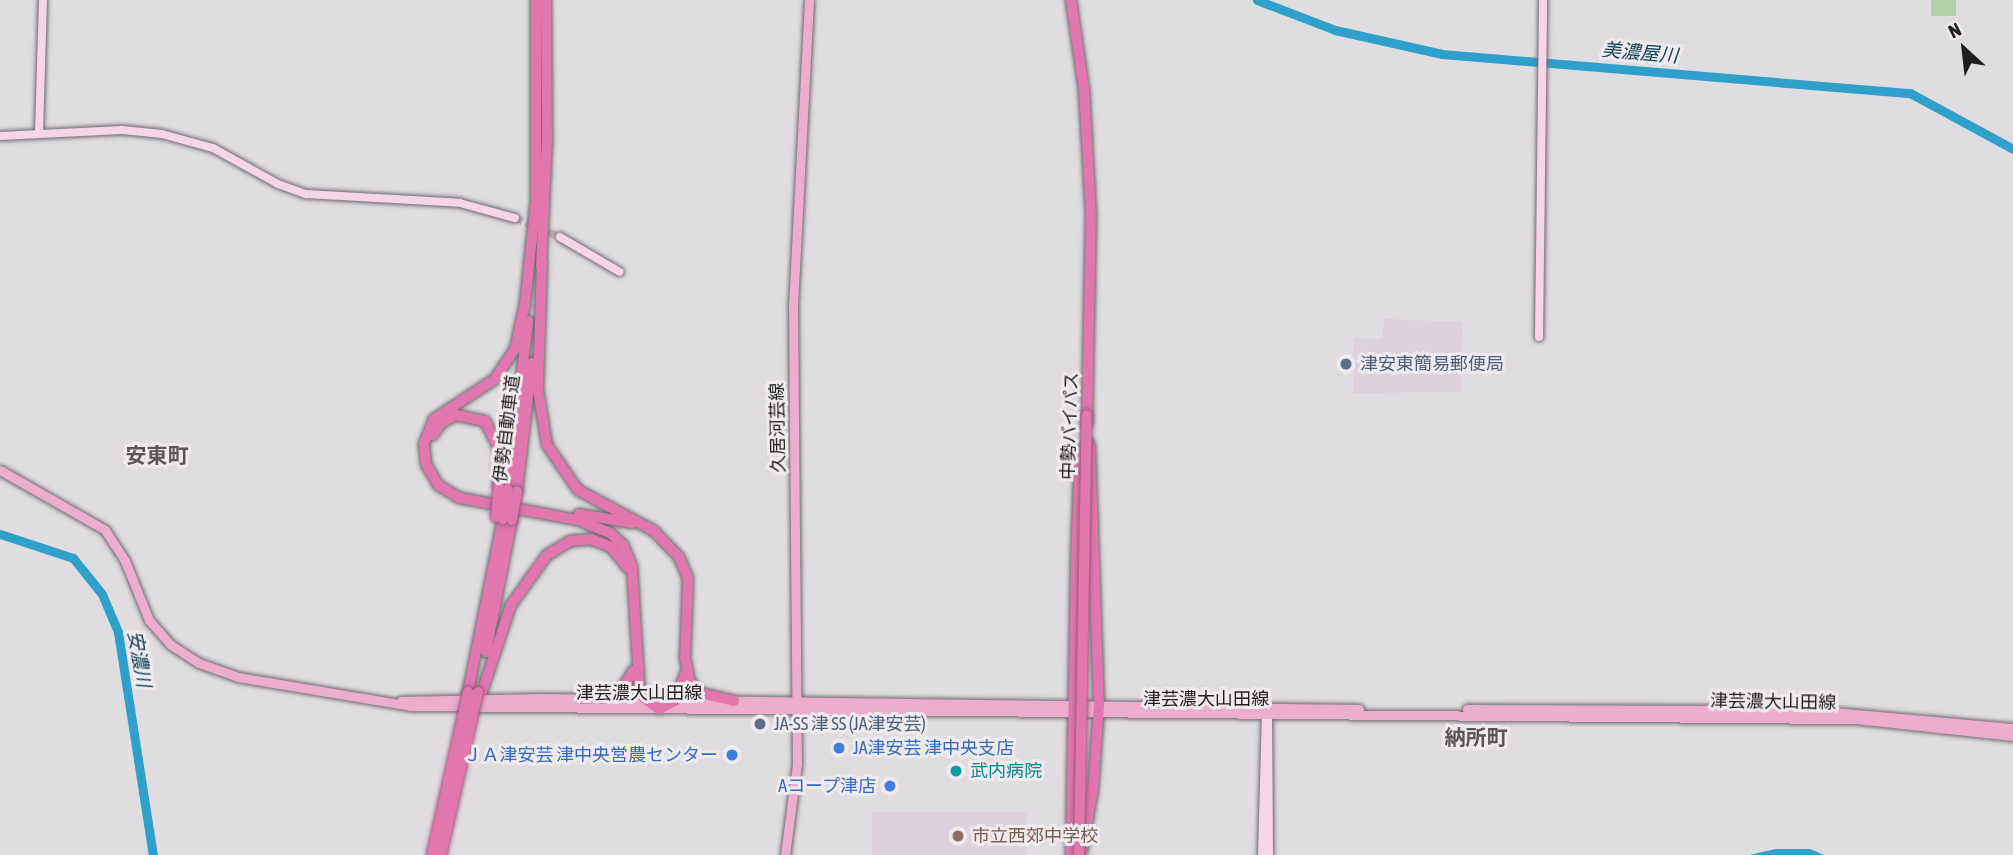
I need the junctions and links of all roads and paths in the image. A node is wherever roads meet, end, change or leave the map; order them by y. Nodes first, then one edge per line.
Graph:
1 (43, 0) edge
2 (536, 0) edge
3 (546, 0) edge
4 (809, 0) edge
5 (1071, 0) edge
6 (1543, 0) edge
7 (39, 133) junction
8 (0, 136) edge
9 (537, 191) junction
10 (515, 218) tunnel mouth
11 (560, 237) tunnel mouth
12 (542, 261) junction
13 (620, 272) dead end
14 (1539, 337) dead end
15 (1087, 415) junction
16 (0, 470) edge
17 (508, 488) junction
18 (504, 519) junction
19 (642, 524) junction
20 (634, 579) junction
21 (636, 665) junction
22 (686, 672) junction
23 (476, 692) junction
24 (601, 699) junction
25 (645, 701) junction
26 (675, 701) junction
27 (734, 701) junction
28 (399, 702) junction
29 (796, 707) junction
30 (659, 709) junction
31 (1072, 709) junction
32 (1097, 710) junction
33 (1267, 713) junction
34 (2013, 728) edge
35 (2013, 736) edge
36 (432, 855) edge
37 (441, 855) edge
38 (785, 855) edge
39 (1071, 855) edge
40 (1080, 855) edge
41 (1262, 855) edge
42 (1269, 855) edge

1 - 7 street
2 - 9 highway, 伊勢自動車道
3 - 12 highway, 伊勢自動車道
4 - 29 main road, 久居河芸線
5 - 15 highway, 中勢バイパス
6 - 14 street
7 - 8 street
7 - 10 street
9 - 17 highway, 伊勢自動車道
9 - 20 highway
11 - 13 street
12 - 17 highway, 伊勢自動車道
12 - 19 highway
15 - 31 highway
15 - 32 highway
15 - 40 highway, 中勢バイパス, bridge
16 - 28 main road, 津芸濃大山田線
17 - 18 highway, bridge
17 - 18 highway, 伊勢自動車道, bridge
17 - 19 highway
18 - 23 highway, 伊勢自動車道
18 - 23 highway, 伊勢自動車道
19 - 22 highway
20 - 21 highway
20 - 23 highway
21 - 24 highway
21 - 25 highway
22 - 26 highway
22 - 27 highway
23 - 36 highway, 伊勢自動車道, bridge
23 - 37 highway, 伊勢自動車道, bridge
24 - 25 main road, 津芸濃大山田線
24 - 28 main road, 津芸濃大山田線
25 - 26 main road, 津芸濃大山田線
25 - 30 highway
26 - 27 main road, 津芸濃大山田線
26 - 30 highway
27 - 29 main road, 津芸濃大山田線
28 - 30 main road, 津芸濃大山田線
29 - 30 main road, 津芸濃大山田線
29 - 31 main road, 津芸濃大山田線
29 - 38 main road, 久居河芸線
31 - 32 main road, 津芸濃大山田線
31 - 39 highway
32 - 33 main road, 津芸濃大山田線
32 - 40 highway
33 - 34 main road, 津芸濃大山田線
33 - 35 main road, 津芸濃大山田線
33 - 41 street
33 - 42 street

